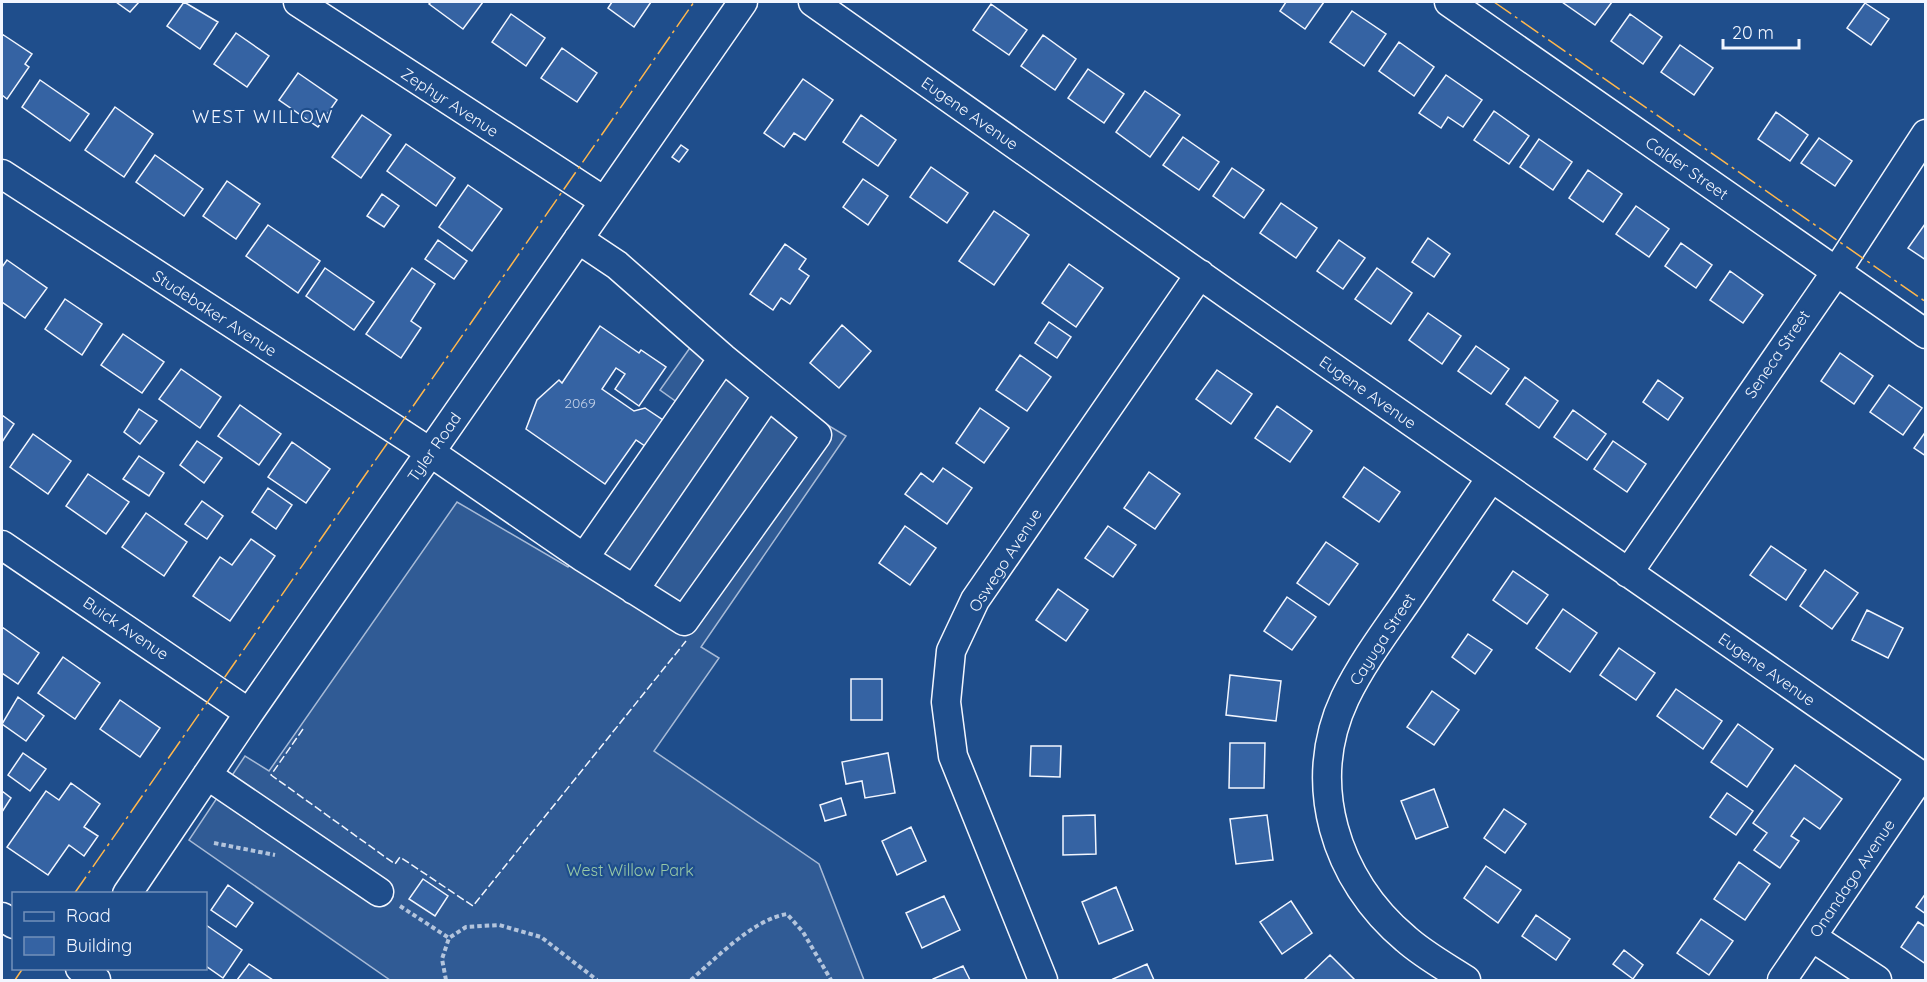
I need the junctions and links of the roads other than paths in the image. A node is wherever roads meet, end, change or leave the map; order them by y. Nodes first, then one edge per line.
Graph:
1 (298, 2) edge
2 (743, 2) edge
3 (813, 2) edge
4 (1449, 2) edge
5 (1926, 134) edge
6 (2, 174) edge
7 (604, 201) junction
8 (578, 239) junction
9 (1836, 272) junction
10 (1200, 274) junction
11 (1926, 334) edge
12 (723, 358) junction
13 (768, 395) junction
14 (430, 452) junction
15 (1491, 478) junction
16 (2, 545) edge
17 (584, 558) junction
18 (1628, 573) junction
19 (634, 590) junction
20 (249, 712) junction
21 (207, 775) junction
22 (1923, 777) edge
23 (128, 892) edge
24 (379, 892) road end
25 (1812, 937) junction
26 (81, 970) edge
27 (96, 981) edge
28 (1043, 981) edge
29 (1466, 981) edge
30 (1782, 981) edge
31 (1877, 981) edge

1 - 7 street, Zephyr Avenue
2 - 7 street, Tyler Road
3 - 10 street, Eugene Avenue
4 - 9 street, Calder Street
5 - 9 street, Seneca Street
6 - 14 street, Studebaker Avenue
7 - 8 street, Tyler Road
8 - 12 street
8 - 14 street, Tyler Road
9 - 11 street, Calder Street
9 - 18 street, Seneca Street
10 - 15 street, Eugene Avenue
10 - 28 street, Oswego Avenue
12 - 13 street
12 - 17 street
13 - 19 street
13 - 19 street, Studebaker Avenue
14 - 17 street, Studebaker Avenue
14 - 20 street, Tyler Road
15 - 18 street, Eugene Avenue
15 - 29 street, Cayuga Street
16 - 20 street, Buick Avenue
17 - 19 street, Studebaker Avenue
18 - 22 street, Eugene Avenue
20 - 21 street, Tyler Road
21 - 23 street, Tyler Road
21 - 24 street
22 - 25 street, Onandago Avenue
25 - 30 street, Onandago Avenue
25 - 31 street
26 - 27 street

